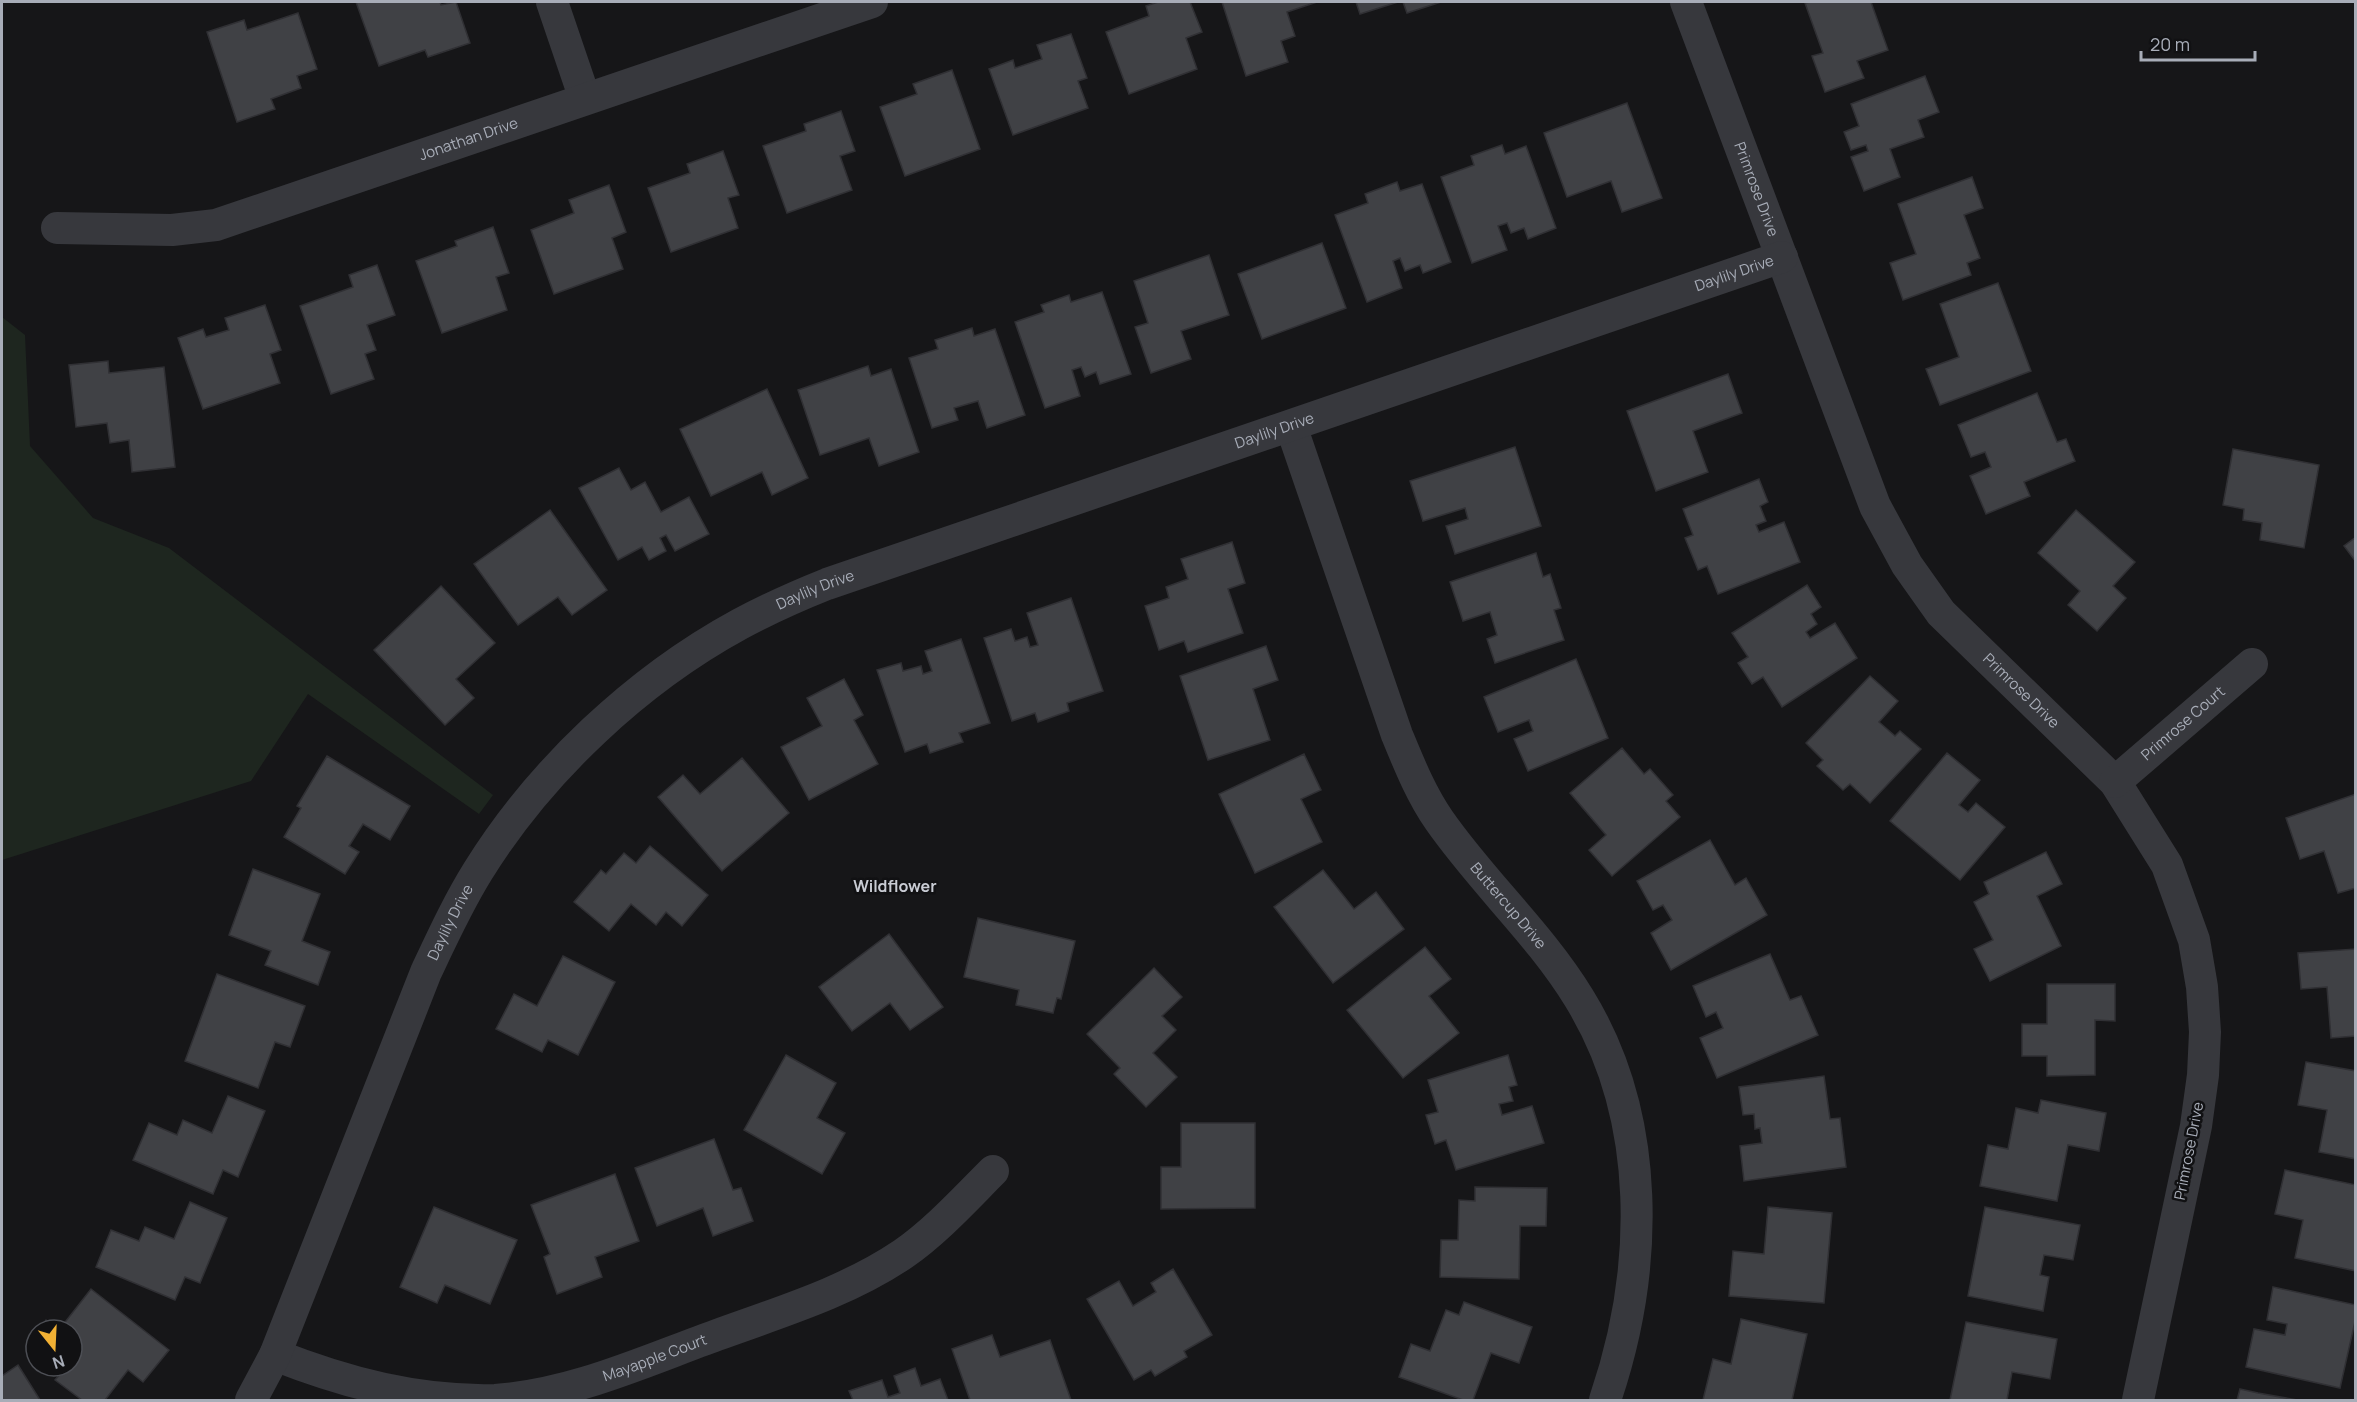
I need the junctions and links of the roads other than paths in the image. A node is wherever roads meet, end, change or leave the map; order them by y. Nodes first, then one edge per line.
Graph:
1 (552, 2) edge
2 (872, 2) edge
3 (1686, 2) edge
4 (585, 99) junction
5 (57, 228) dead end
6 (1782, 257) junction
7 (1291, 426) junction
8 (2252, 664) dead end
9 (2115, 782) junction
10 (993, 1171) dead end
11 (275, 1356) junction
12 (251, 1401) edge
13 (1605, 1401) edge
14 (2138, 1401) edge

1 - 4 street
2 - 4 street, Jonathan Drive
3 - 6 street, Primrose Drive
4 - 5 street, Jonathan Drive
6 - 7 street, Daylily Drive
6 - 9 street, Primrose Drive
7 - 11 street, Daylily Drive
7 - 13 street, Buttercup Drive
8 - 9 street, Primrose Court
9 - 14 street, Primrose Drive
10 - 11 street, Mayapple Court
11 - 12 street, Daylily Drive

